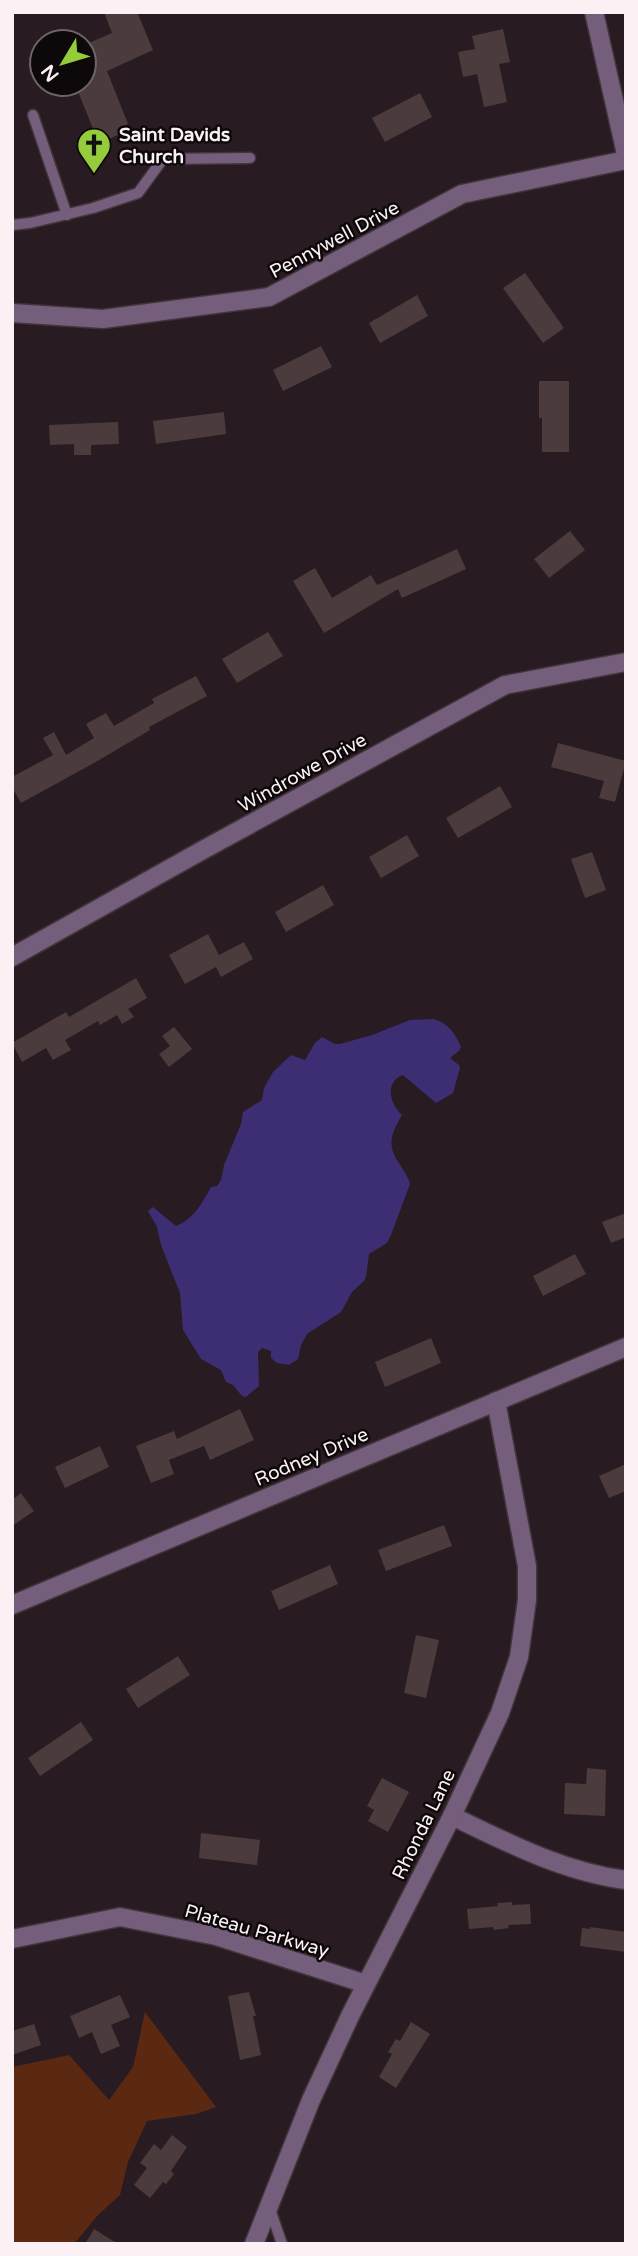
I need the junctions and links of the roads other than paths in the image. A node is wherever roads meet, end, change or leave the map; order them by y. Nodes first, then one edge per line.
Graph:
1 (594, 12) edge
2 (33, 115) dead end
3 (626, 154) edge
4 (250, 158) dead end
5 (626, 160) edge
6 (67, 215) junction
7 (12, 225) edge
8 (12, 313) edge
9 (626, 662) edge
10 (12, 957) edge
11 (626, 1347) edge
12 (496, 1401) junction
13 (12, 1605) edge
14 (452, 1816) junction
15 (626, 1880) edge
16 (12, 1939) edge
17 (366, 1984) junction
18 (269, 2206) junction
19 (254, 2244) edge
20 (282, 2244) edge

1 - 3 street
2 - 6 lane
4 - 6 lane
5 - 8 street, Pennywell Drive
6 - 7 lane
9 - 10 street, Windrowe Drive
11 - 12 street, Rodney Drive
12 - 13 street, Rodney Drive
12 - 14 street, Rhonda Lane
14 - 15 street
14 - 17 street, Rhonda Lane
16 - 17 street, Plateau Parkway
17 - 18 street, Rhonda Lane
18 - 19 street, Rhonda Lane
18 - 20 lane

